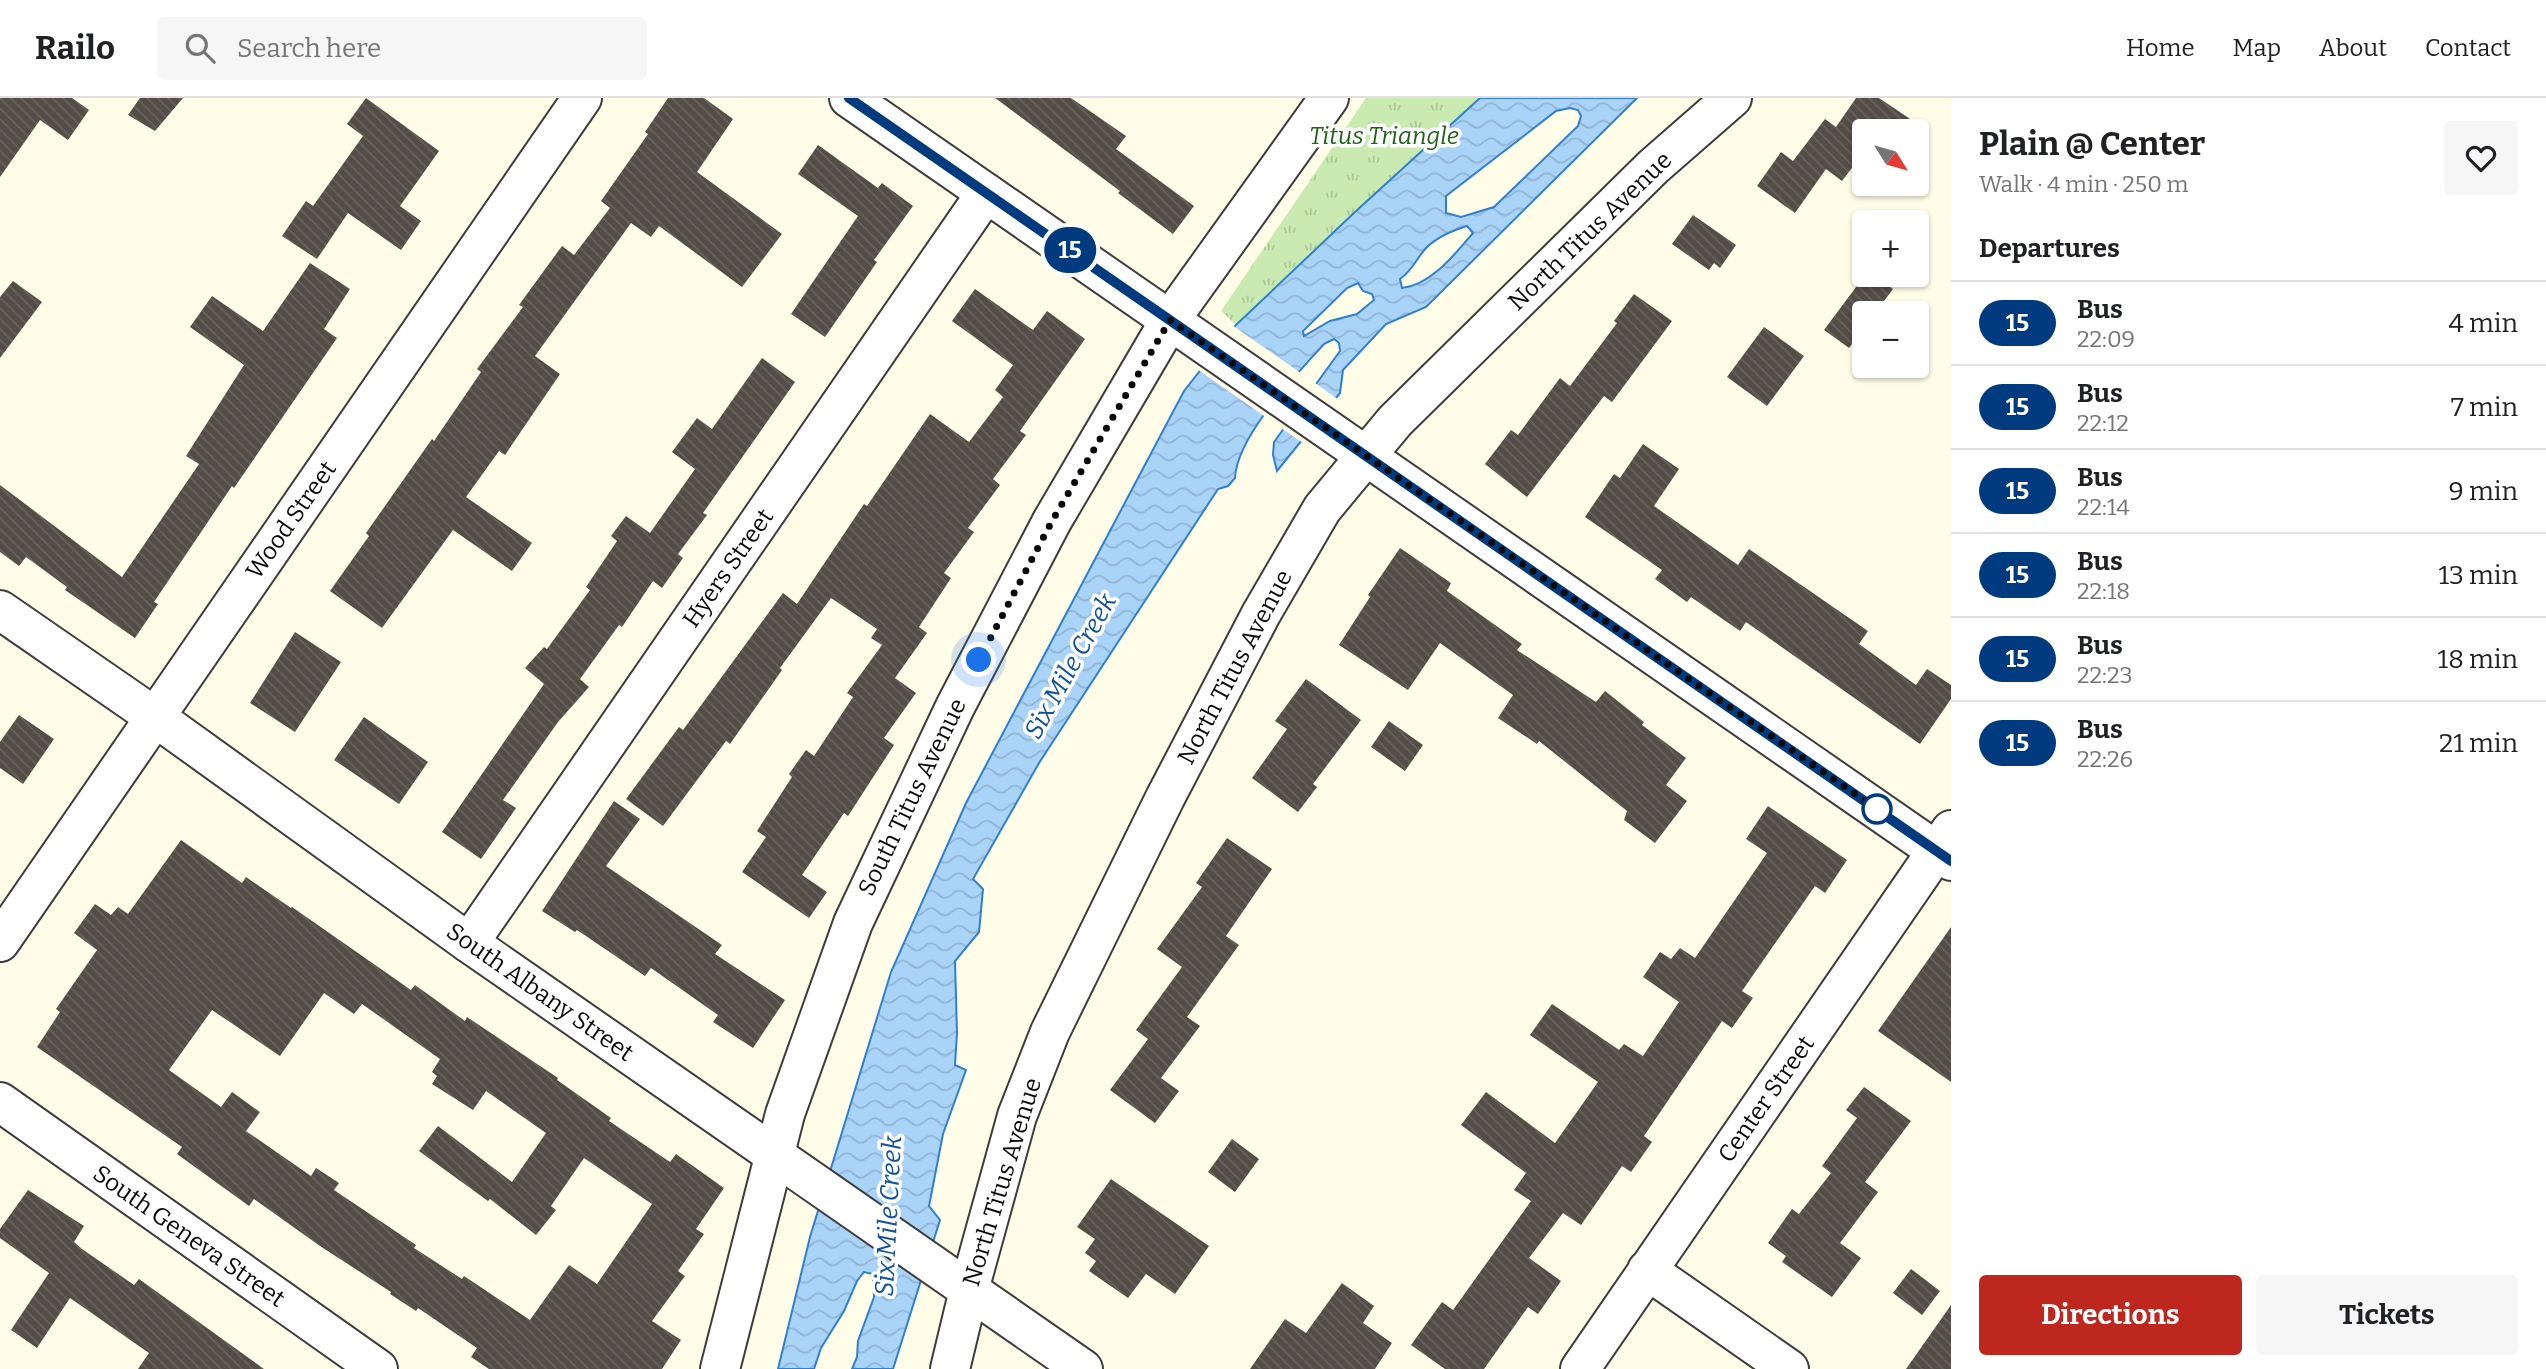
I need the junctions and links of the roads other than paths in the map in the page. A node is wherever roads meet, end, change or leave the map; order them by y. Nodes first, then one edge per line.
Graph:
1 (582, 98) edge
2 (849, 98) edge
3 (1329, 98) edge
4 (1732, 98) edge
5 (986, 193) junction
6 (1170, 320) junction
7 (1367, 455) junction
8 (0, 610) edge
9 (155, 717) junction
10 (1946, 847) edge
11 (0, 942) edge
12 (468, 943) junction
13 (0, 1102) edge
14 (774, 1153) junction
15 (1647, 1270) junction
16 (969, 1290) junction
17 (378, 1369) edge
18 (720, 1369) edge
19 (950, 1369) edge
20 (1083, 1369) edge
21 (1580, 1369) edge
22 (1790, 1369) edge

1 - 9 street, Wood Street
2 - 5 street
3 - 6 street, South Titus Avenue
4 - 7 street, North Titus Avenue
5 - 6 street
5 - 12 street, Hyers Street
6 - 7 street
6 - 14 street, South Titus Avenue
7 - 10 street
7 - 16 street, North Titus Avenue
8 - 9 street, South Albany Street
9 - 11 street, Wood Street
9 - 12 street, South Albany Street
10 - 15 street, Center Street
12 - 14 street, South Albany Street
13 - 17 street, South Geneva Street
14 - 16 street, South Albany Street
14 - 18 street, South Titus Avenue
15 - 21 street, Center Street
15 - 22 street
16 - 19 street, North Titus Avenue
16 - 20 street, South Albany Street

